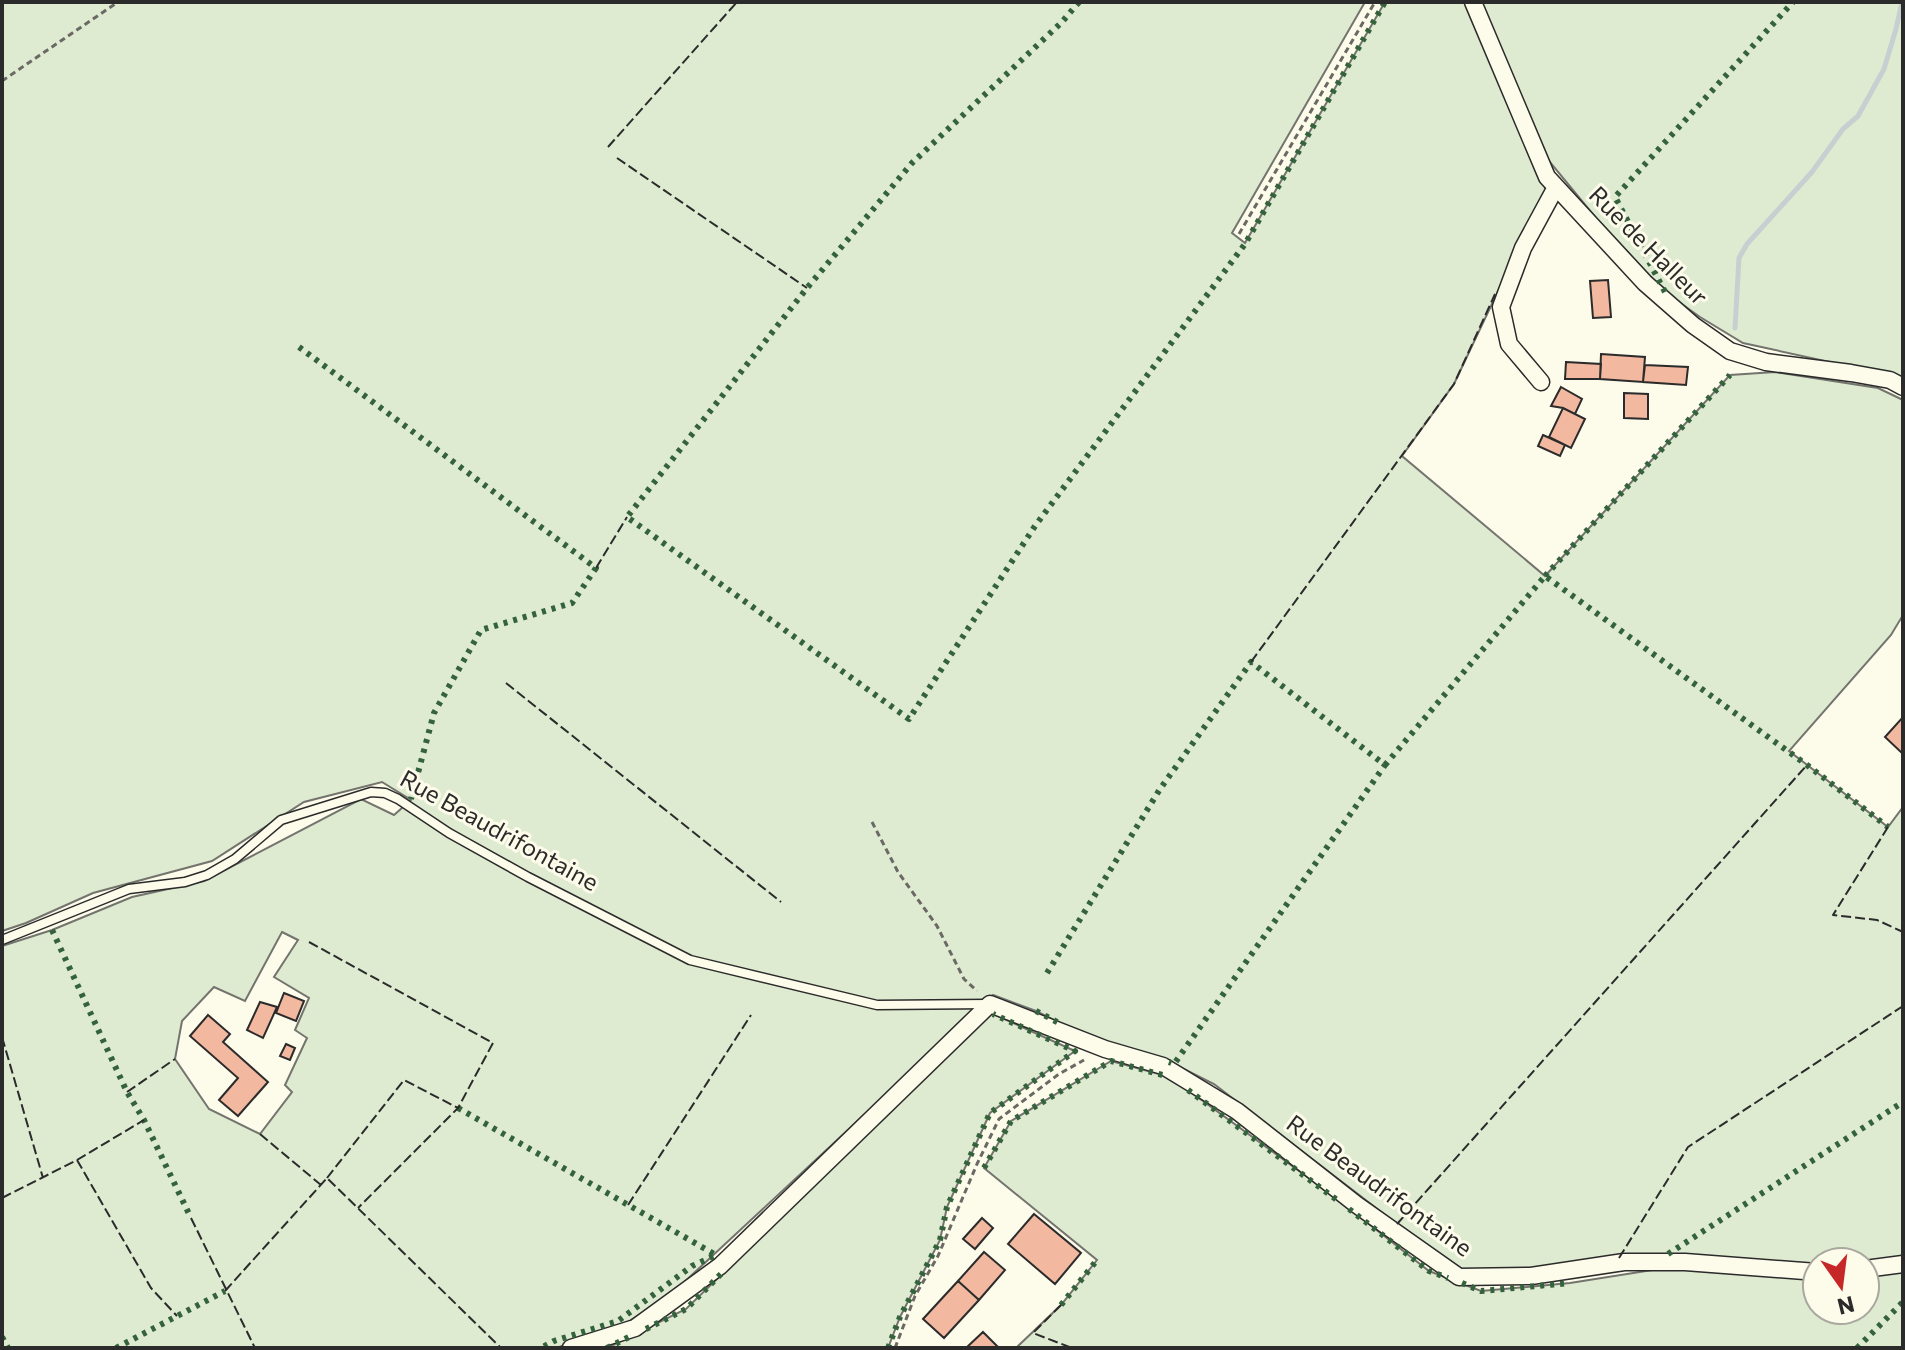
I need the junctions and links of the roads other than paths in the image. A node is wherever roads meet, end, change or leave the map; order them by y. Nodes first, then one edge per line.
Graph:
1 (1473, 2) edge
2 (1556, 187) junction
3 (1541, 382) dead end
4 (1903, 387) edge
5 (2, 940) edge
6 (990, 1004) junction
7 (1903, 1264) edge
8 (1881, 1267) edge
9 (1801, 1271) edge
10 (571, 1348) edge

1 - 2 street, Rue de Halleur
2 - 3 street
2 - 4 street, Rue de Halleur
5 - 6 lane, Rue Beaudrifontaine
6 - 9 street, Rue Beaudrifontaine
6 - 10 street
7 - 8 street

